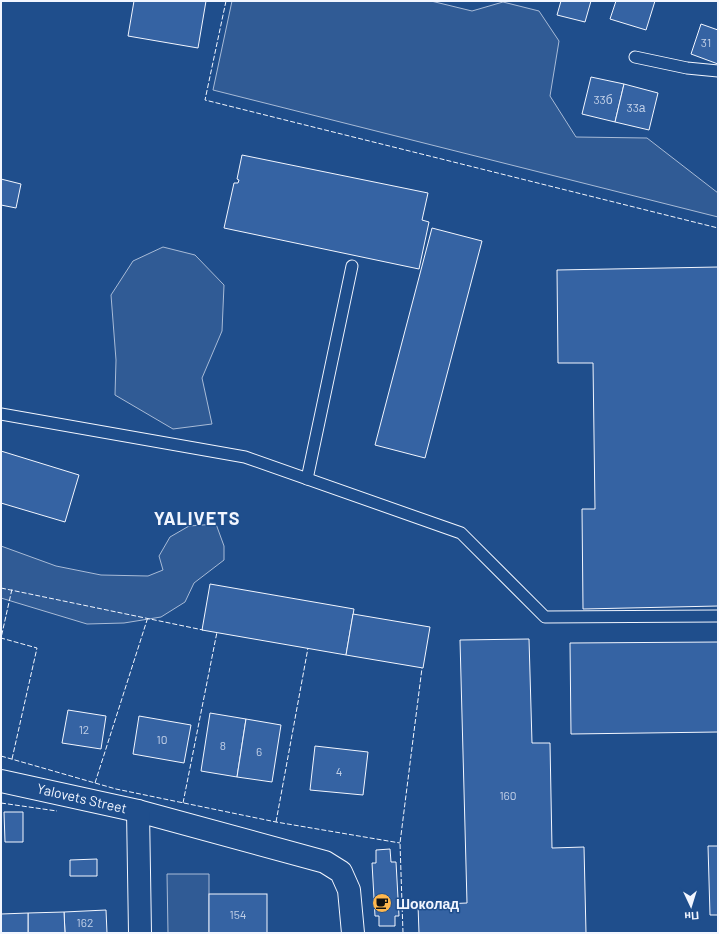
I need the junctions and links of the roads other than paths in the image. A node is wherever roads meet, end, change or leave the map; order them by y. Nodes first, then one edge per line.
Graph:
1 (635, 57) dead end
2 (718, 71) edge
3 (352, 266) dead end
4 (1, 414) edge
5 (307, 479) junction
6 (718, 616) edge
7 (1, 781) edge
8 (138, 811) junction
9 (140, 933) edge
10 (353, 933) edge

1 - 2 lane
3 - 5 lane
4 - 5 lane
5 - 6 lane
7 - 8 street, Yalovets Street
8 - 9 street, Yalovets Street
8 - 10 street

